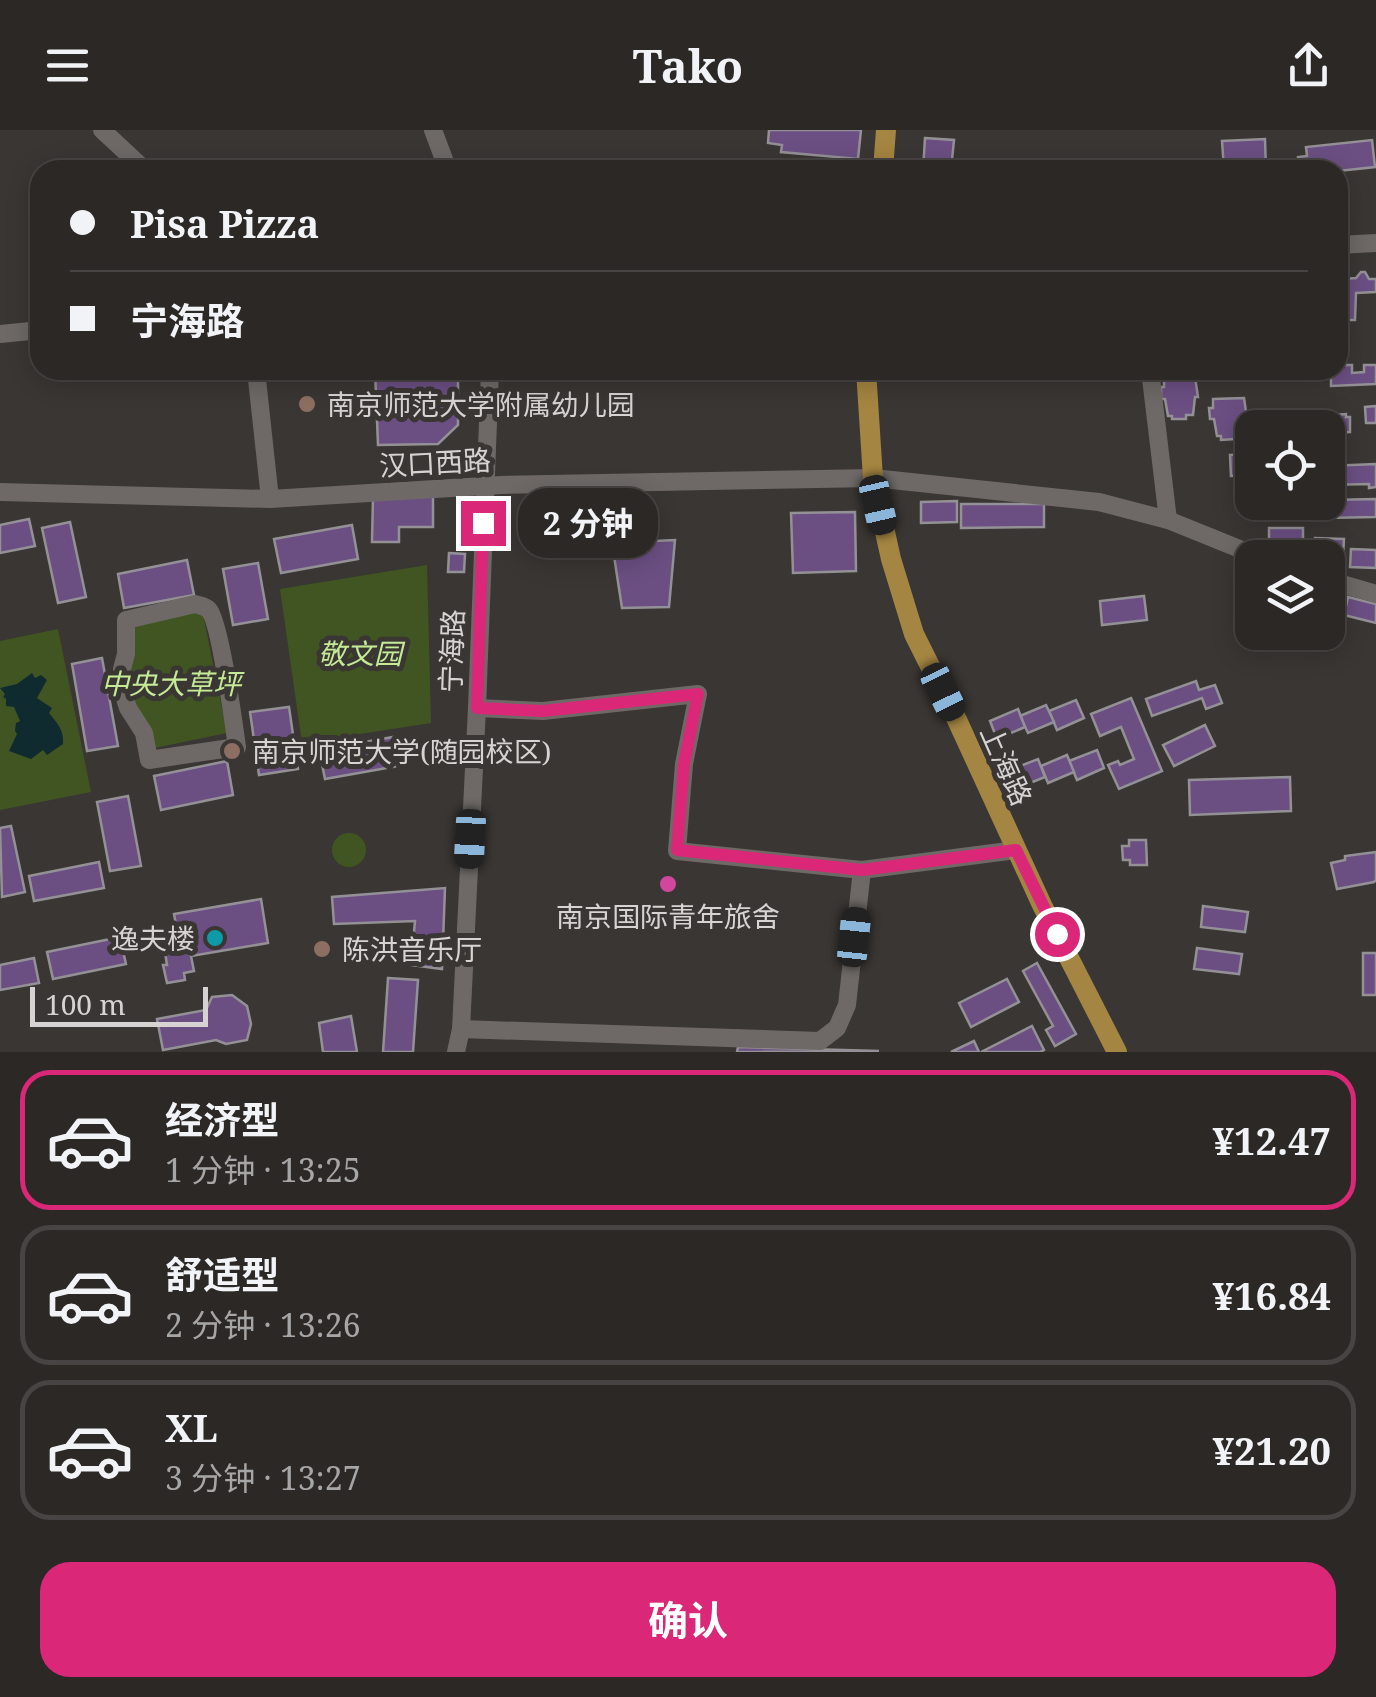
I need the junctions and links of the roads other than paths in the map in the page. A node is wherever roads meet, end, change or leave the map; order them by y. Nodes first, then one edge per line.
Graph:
1 (102, 130) edge
2 (433, 130) edge
3 (886, 130) edge
4 (134, 160) edge
5 (444, 160) edge
6 (884, 160) edge
7 (1376, 242) edge
8 (1348, 244) edge
9 (30, 331) edge
10 (0, 334) edge
11 (257, 380) edge
12 (489, 380) edge
13 (867, 380) edge
14 (1151, 380) edge
15 (872, 478) junction
16 (484, 487) junction
17 (0, 492) edge
18 (270, 499) junction
19 (1168, 520) junction
20 (1235, 547) edge
21 (1345, 585) edge
22 (1376, 594) edge
23 (477, 708) junction
24 (237, 747) joint
25 (1016, 850) junction
26 (862, 870) junction
27 (461, 1029) junction
28 (456, 1052) edge
29 (1117, 1052) edge

1 - 4 street
2 - 5 street
3 - 6 main road
7 - 8 street
9 - 10 street
11 - 18 street
12 - 16 street, 宁海路
13 - 15 main road, 上海路
14 - 19 street
15 - 16 street, 汉口西路
15 - 19 street, 汉口西路
15 - 25 main road, 上海路
16 - 18 street, 汉口西路
16 - 23 street, 宁海路
17 - 18 street, 汉口西路
19 - 20 street, 汉口西路
21 - 22 street
23 - 26 street
23 - 27 street, 宁海路
24 - 24 street
25 - 26 street
25 - 29 main road, 上海路
26 - 27 street
27 - 28 street, 宁海路

